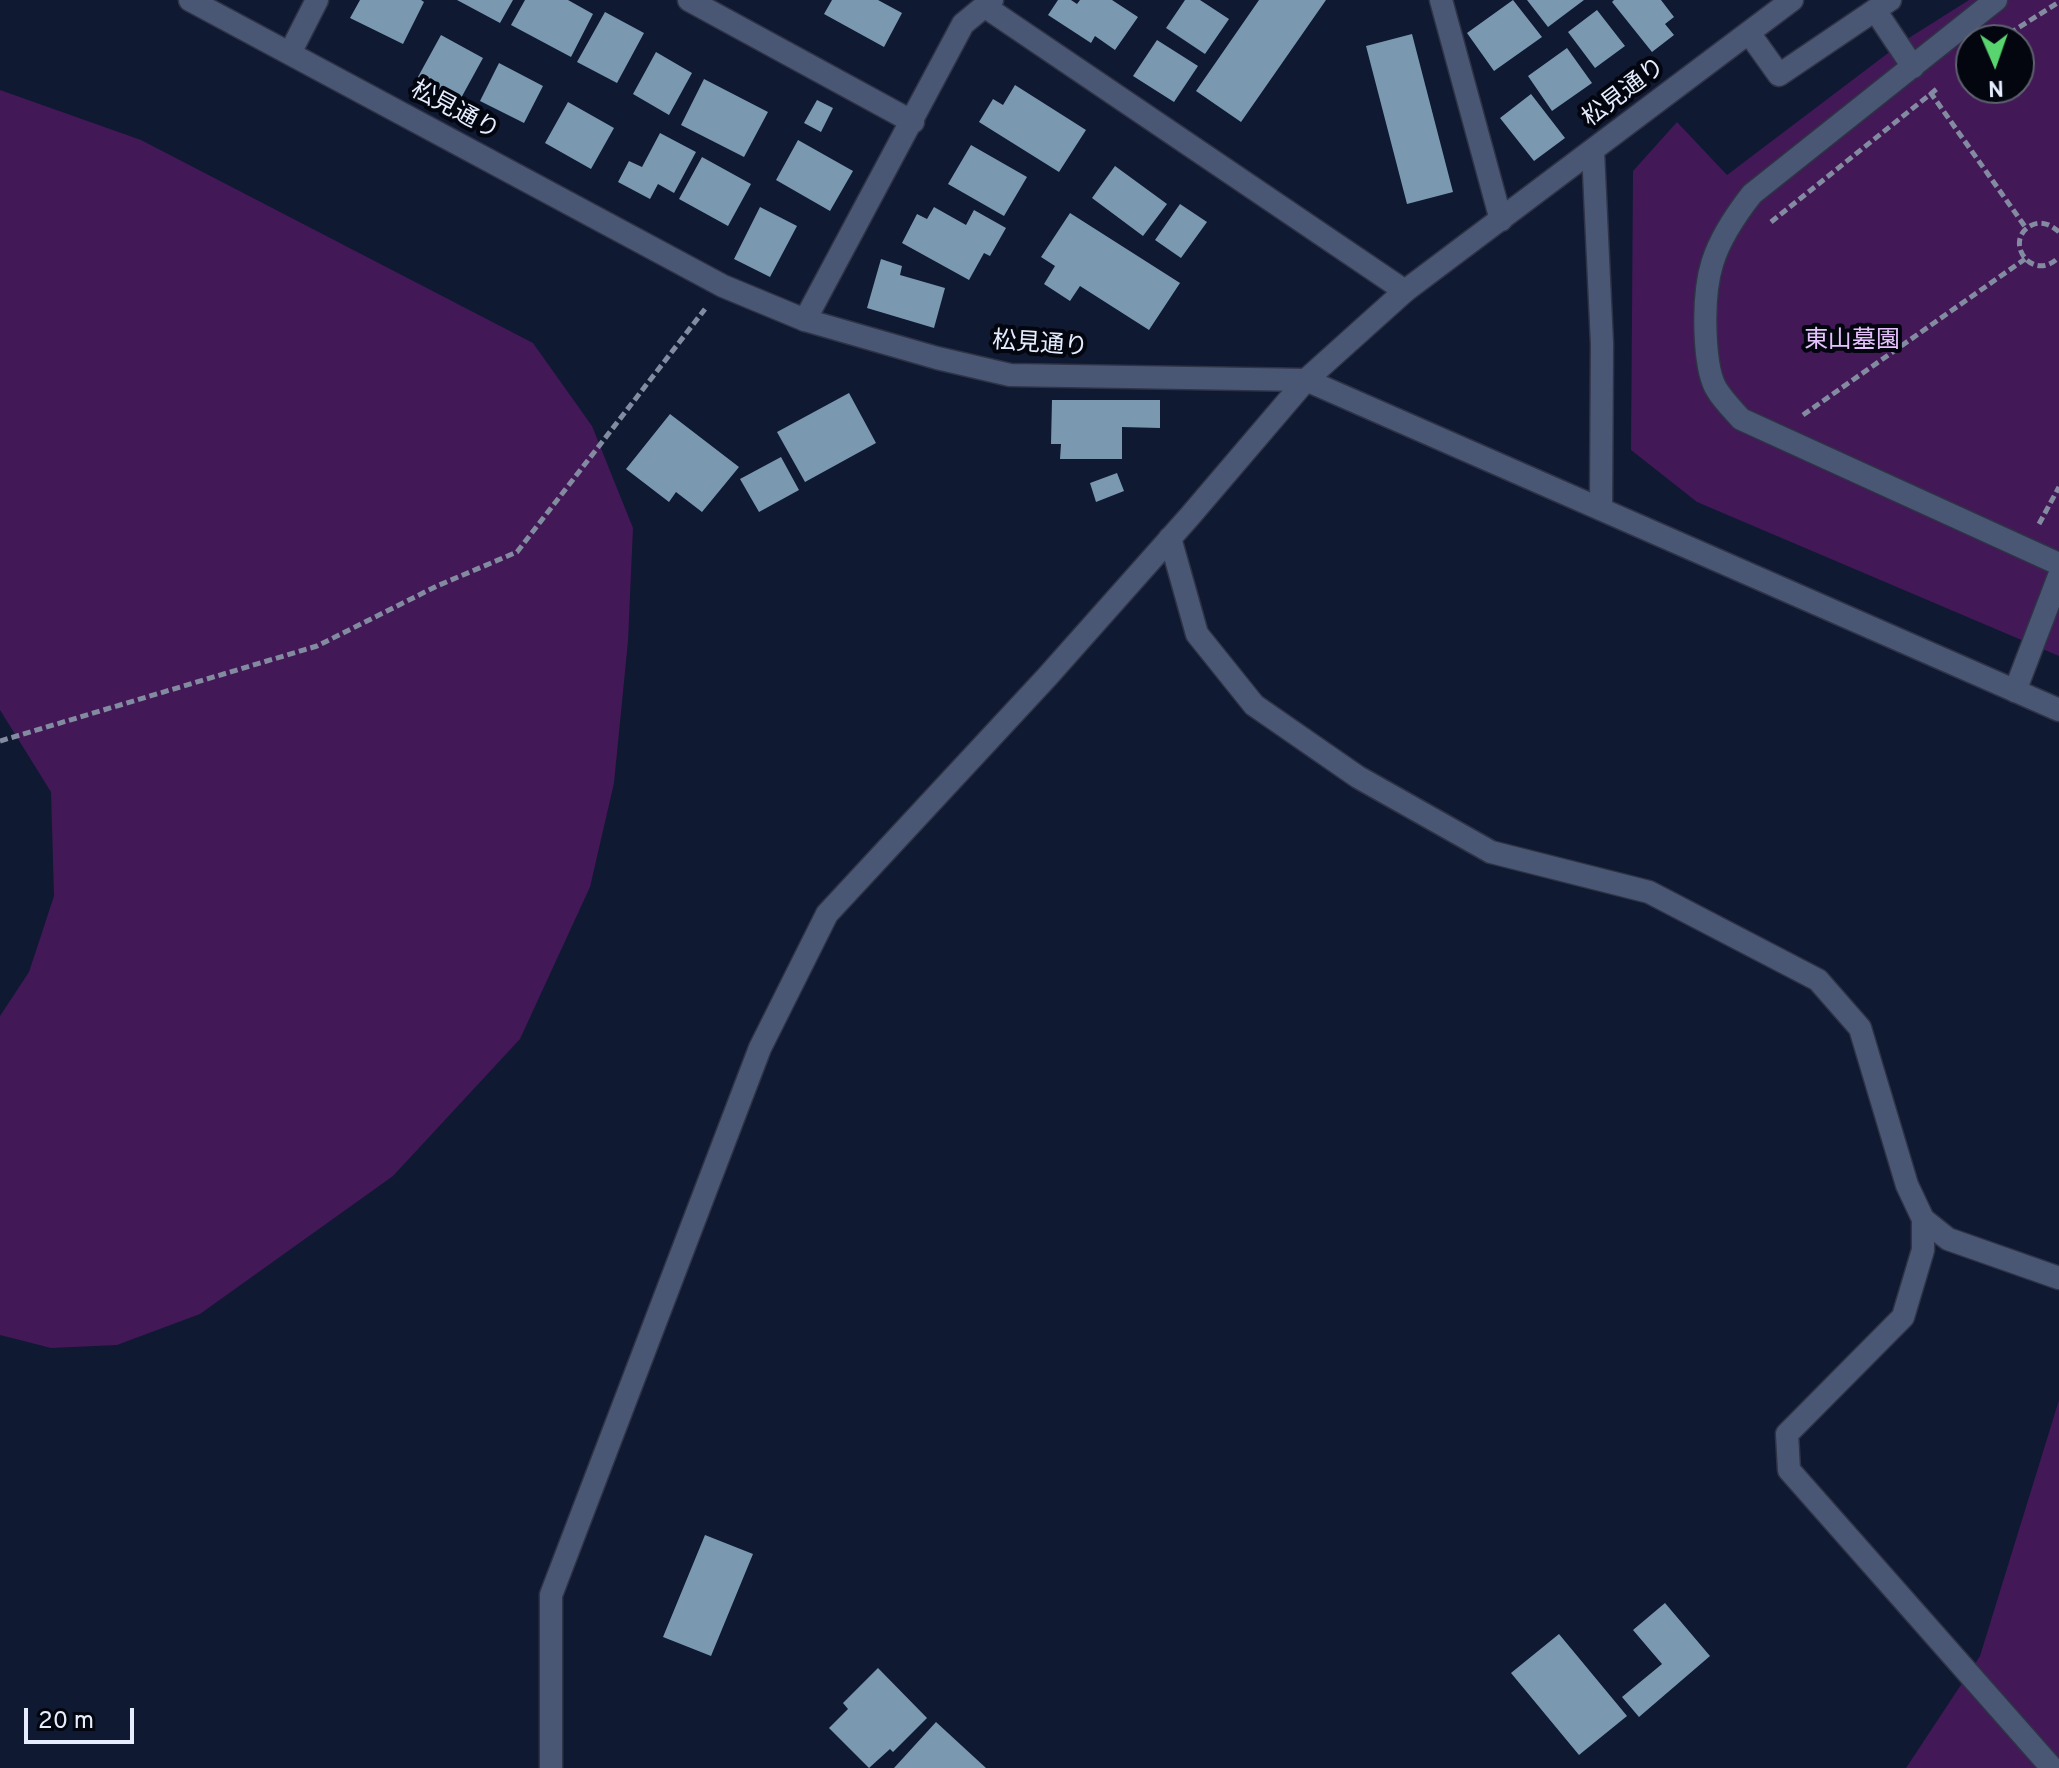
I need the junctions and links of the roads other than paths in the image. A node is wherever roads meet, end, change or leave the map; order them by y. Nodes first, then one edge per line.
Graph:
1 (190, 0) edge
2 (317, 0) edge
3 (689, 0) edge
4 (1441, 0) edge
5 (1792, 0) edge
6 (1996, 0) edge
7 (988, 3) edge
8 (1882, 5) edge
9 (1749, 33) junction
10 (290, 53) junction
11 (1913, 67) junction
12 (913, 122) junction
13 (1593, 151) junction
14 (1501, 220) junction
15 (1405, 291) junction
16 (805, 320) junction
17 (1306, 380) junction
18 (1601, 509) junction
19 (1170, 538) junction
20 (2059, 564) edge
21 (2059, 576) edge
22 (2015, 691) junction
23 (2059, 710) edge
24 (1923, 1219) junction
25 (2059, 1278) edge
26 (551, 1768) edge
27 (2052, 1768) edge

1 - 10 street, 松見通り
2 - 10 street
3 - 12 street
4 - 14 street
5 - 9 street, 松見通り
6 - 11 street
7 - 12 street
7 - 15 street
8 - 9 street
8 - 11 street
9 - 13 street, 松見通り
10 - 16 street, 松見通り
11 - 20 street
12 - 16 street
13 - 14 street, 松見通り
13 - 18 street
14 - 15 street, 松見通り
15 - 17 street, 松見通り
16 - 17 street, 松見通り
17 - 18 street
17 - 19 street
18 - 22 street
19 - 24 street
19 - 26 street
21 - 22 street
22 - 23 street
24 - 25 street
24 - 27 street

